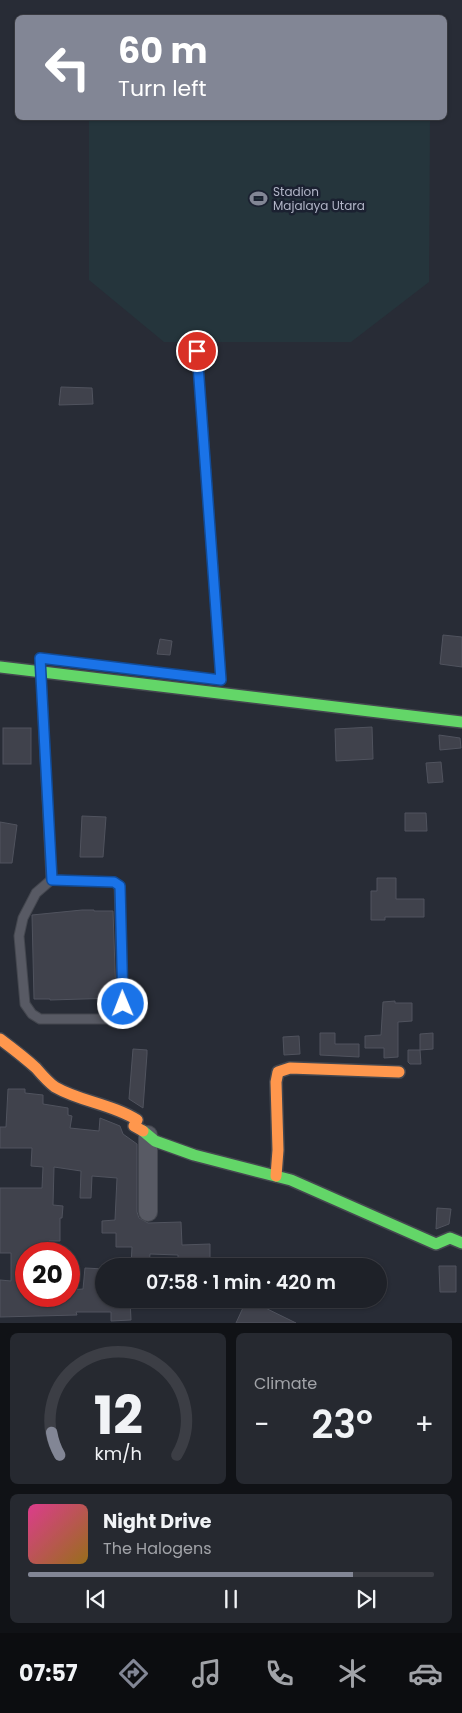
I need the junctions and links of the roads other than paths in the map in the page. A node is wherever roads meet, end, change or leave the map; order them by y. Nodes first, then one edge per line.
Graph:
1 (197, 351) dead end
2 (0, 668) edge
3 (41, 669) junction
4 (221, 679) dead end
5 (462, 722) edge
6 (52, 880) junction
7 (0, 1039) edge
8 (399, 1072) dead end
9 (148, 1135) junction
10 (276, 1172) junction
11 (148, 1212) dead end
12 (462, 1243) edge

1 - 4 lane
2 - 3 street
3 - 5 street
3 - 6 lane
6 - 6 lane
7 - 9 street
8 - 10 street
9 - 10 street
9 - 11 street
10 - 12 street

